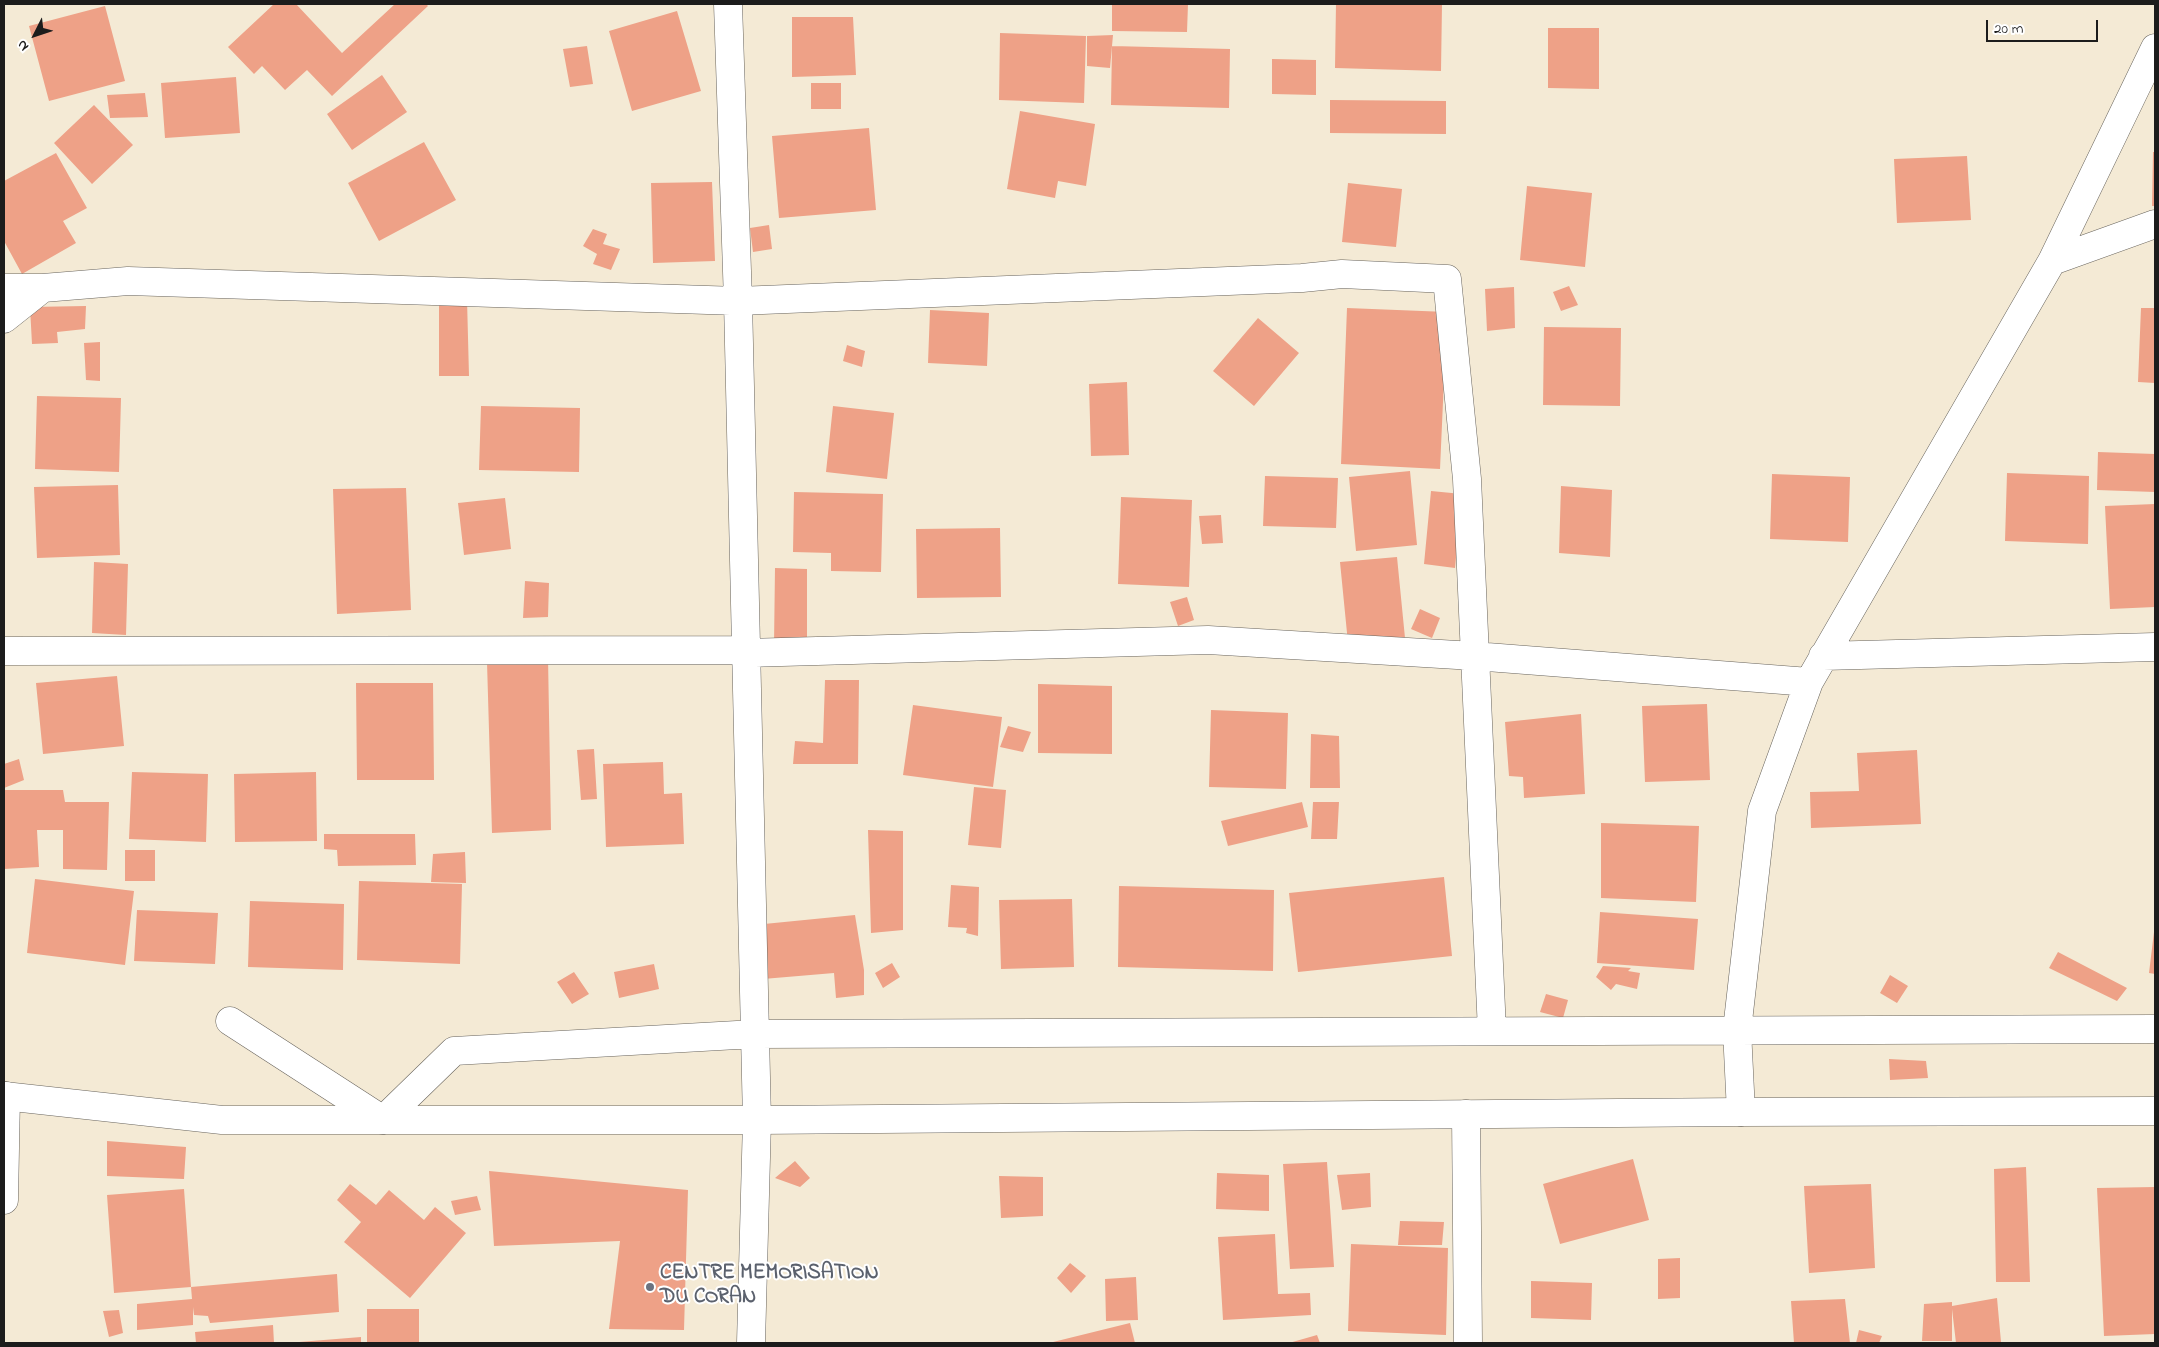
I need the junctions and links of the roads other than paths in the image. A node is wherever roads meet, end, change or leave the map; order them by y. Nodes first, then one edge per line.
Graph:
1 (728, 4) edge
2 (2155, 48) edge
3 (2155, 224) edge
4 (2052, 261) junction
5 (4, 288) edge
6 (43, 288) junction
7 (738, 301) junction
8 (4, 318) edge
9 (2155, 647) edge
10 (4, 651) edge
11 (746, 653) junction
12 (1474, 656) junction
13 (1823, 656) junction
14 (1809, 682) junction
15 (230, 1021) dead end
16 (2155, 1029) edge
17 (1737, 1030) junction
18 (1492, 1031) junction
19 (755, 1034) junction
20 (5, 1096) edge
21 (2155, 1111) edge
22 (1741, 1112) junction
23 (1466, 1114) junction
24 (383, 1120) junction
25 (757, 1120) junction
26 (4, 1200) edge
27 (751, 1343) edge
28 (1468, 1343) edge

1 - 7 main road
2 - 4 main road
3 - 4 main road
4 - 13 main road
5 - 6 main road
6 - 7 main road
6 - 8 main road
7 - 11 main road
7 - 12 main road
9 - 13 main road
10 - 11 main road
11 - 12 main road
11 - 19 main road
12 - 14 main road
12 - 18 main road
13 - 14 main road
14 - 17 main road
15 - 24 main road
16 - 17 main road
17 - 18 main road
17 - 22 main road
18 - 19 main road
19 - 24 main road
19 - 25 main road
20 - 24 main road
20 - 26 main road
21 - 22 main road
22 - 23 main road
23 - 25 main road
23 - 28 main road
24 - 25 main road
25 - 27 main road

